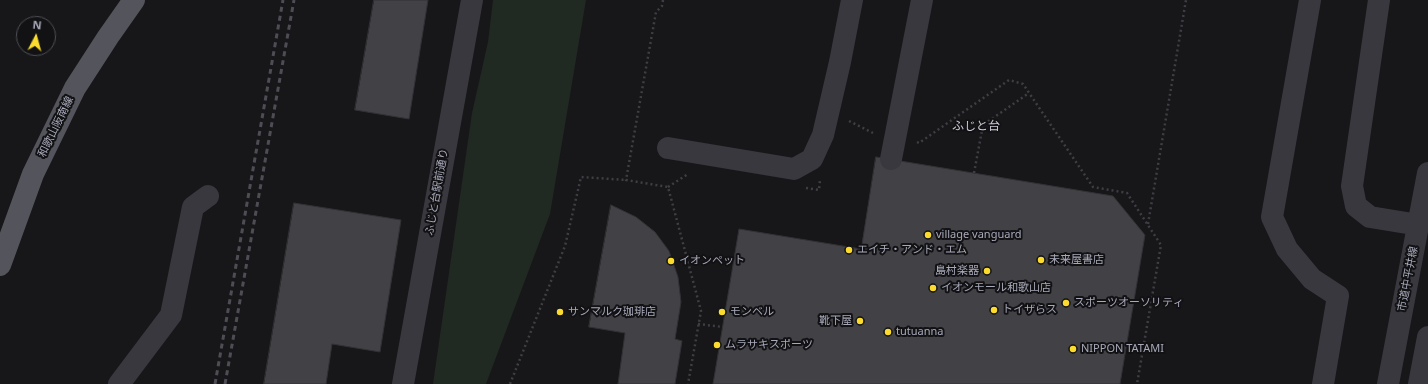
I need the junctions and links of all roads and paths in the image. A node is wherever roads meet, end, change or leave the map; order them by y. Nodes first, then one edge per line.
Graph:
1 (134, 0) edge
2 (472, 0) edge
3 (663, 0) edge
4 (852, 0) edge
5 (922, 0) edge
6 (1186, 0) edge
7 (1310, 0) edge
8 (1379, 0) edge
9 (1029, 93) junction
10 (847, 120) dead end
11 (875, 134) dead end
12 (911, 142) dead end
13 (668, 148) dead end
14 (892, 159) dead end
15 (974, 173) dead end
16 (1428, 173) edge
17 (626, 180) junction
18 (208, 196) dead end
19 (1148, 225) junction
20 (1419, 225) junction
21 (0, 265) edge
22 (698, 324) junction
23 (723, 327) dead end
24 (1428, 337) edge
25 (119, 384) edge
26 (403, 384) edge
27 (510, 384) edge
28 (688, 384) edge
29 (1137, 384) edge
30 (1323, 384) edge
31 (1388, 384) edge
32 (1419, 384) edge

1 - 21 main road, 和歌山阪南線
2 - 26 street, ふじと台駅前通り
3 - 17 path
4 - 13 street
5 - 14 street, bridge
6 - 19 path
7 - 30 street
8 - 20 street
9 - 12 path
9 - 15 path
9 - 19 path
10 - 11 path
16 - 20 street, 市道中平井線
17 - 22 path
17 - 27 path
18 - 25 street
19 - 29 path
20 - 31 street, 市道中平井線
22 - 23 path
22 - 28 path
24 - 32 street

